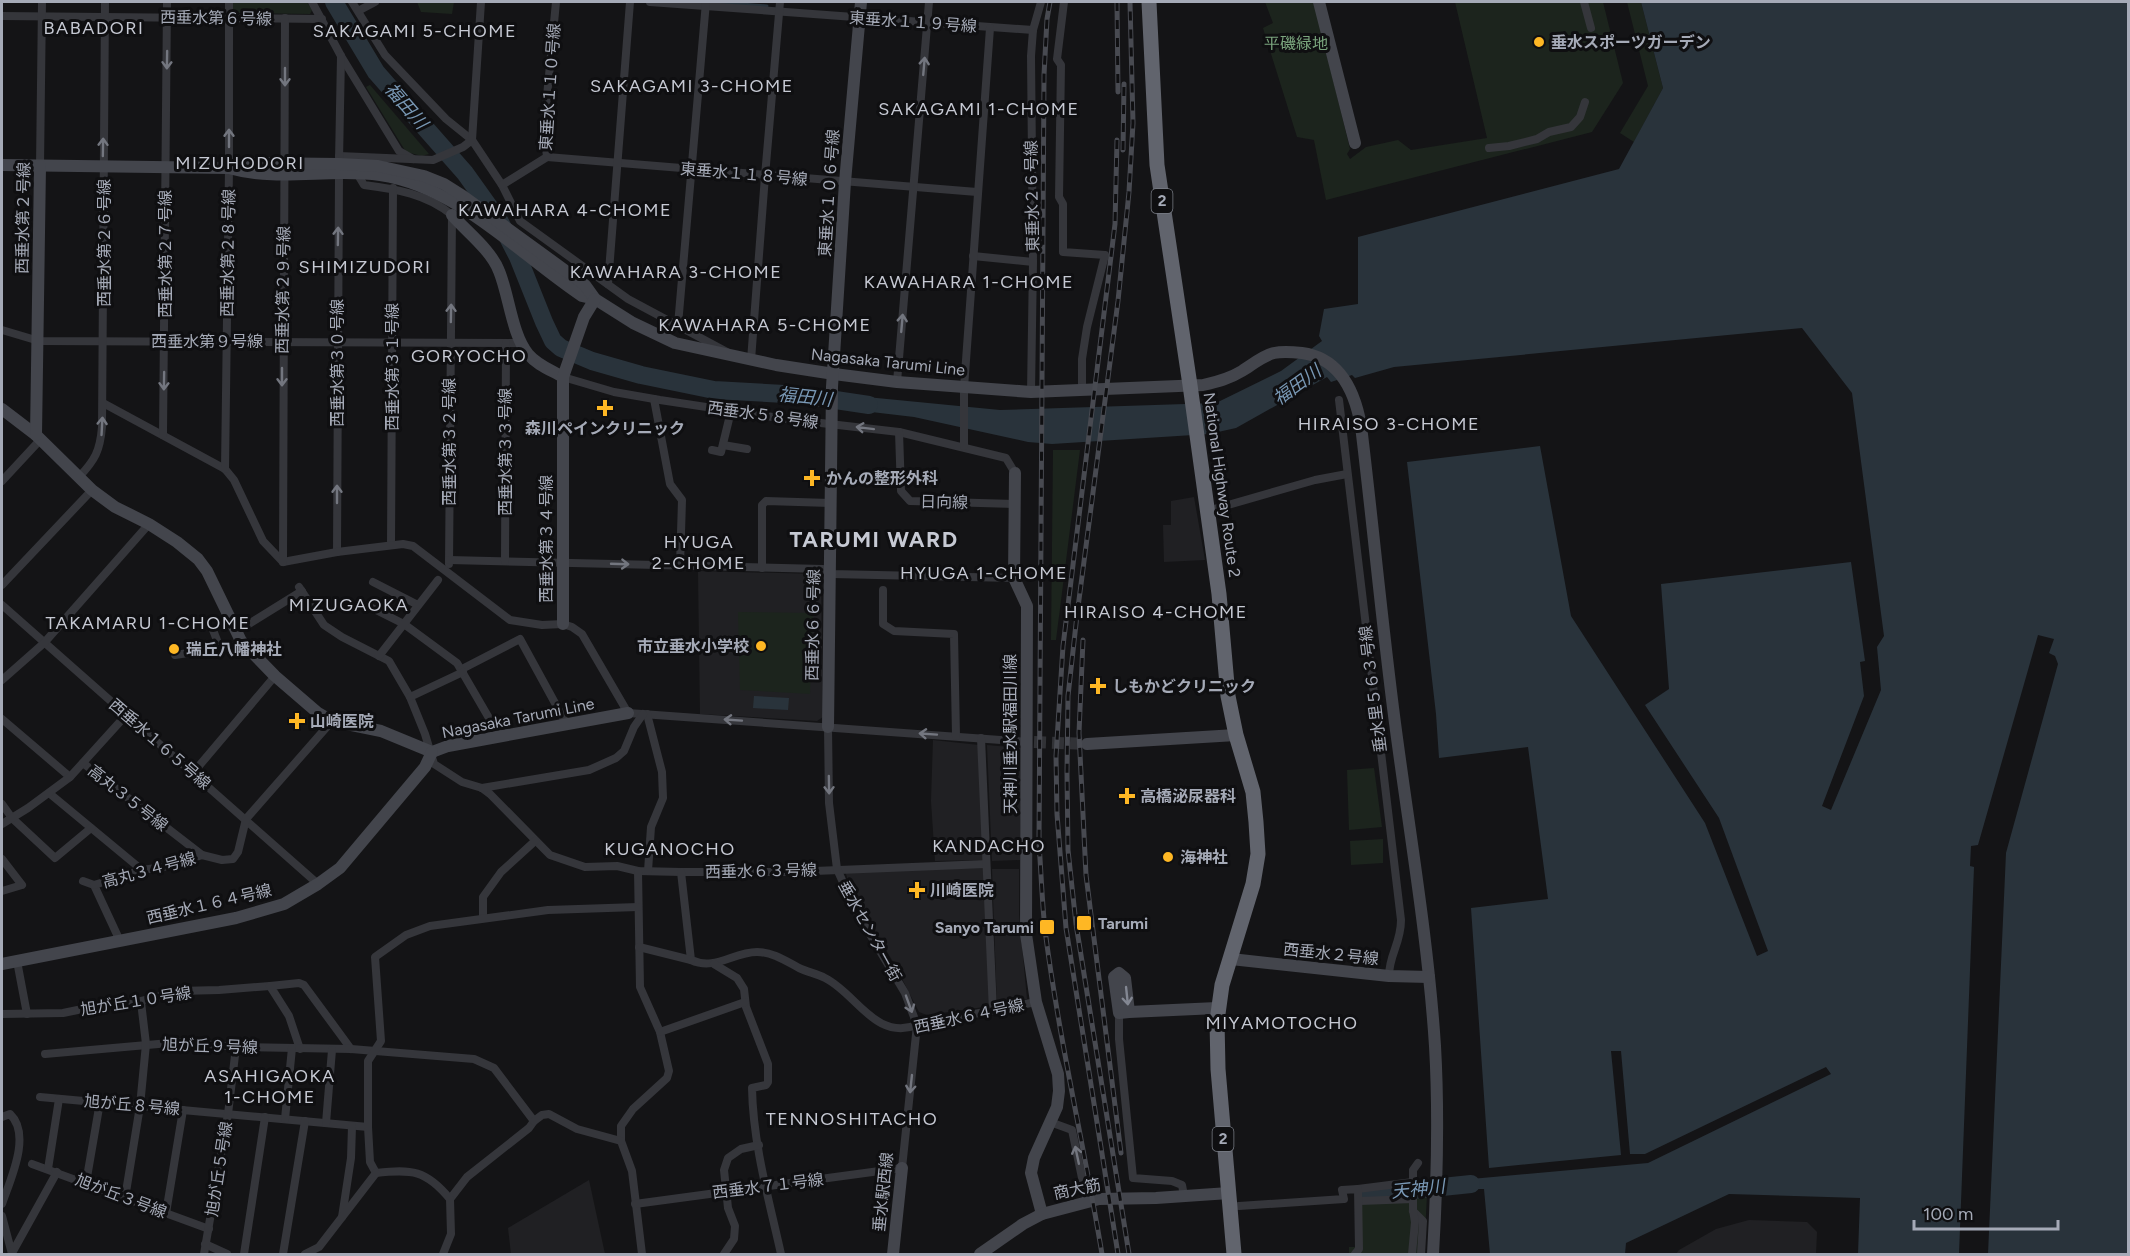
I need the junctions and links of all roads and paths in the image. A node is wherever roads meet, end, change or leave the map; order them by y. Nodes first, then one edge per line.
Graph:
1 (42, 2) edge
2 (105, 2) edge
3 (167, 2) edge
4 (229, 2) edge
5 (312, 2) edge
6 (352, 2) edge
7 (375, 2) edge
8 (481, 2) edge
9 (556, 2) edge
10 (630, 2) edge
11 (650, 2) edge
12 (780, 2) edge
13 (861, 2) edge
14 (929, 2) edge
15 (1041, 2) edge
16 (1064, 2) edge
17 (1149, 2) edge
18 (1319, 2) edge
19 (1584, 2) edge
20 (706, 4) edge
21 (358, 11) junction
22 (779, 12) junction
23 (2, 16) edge
24 (42, 17) junction
25 (105, 17) junction
26 (167, 17) junction
27 (229, 17) junction
28 (285, 18) junction
29 (860, 18) junction
30 (322, 19) junction
31 (927, 23) junction
32 (990, 28) junction
33 (1591, 28) dead end
34 (1033, 30) junction
35 (341, 56) junction
36 (1586, 102) dead end
37 (472, 140) junction
38 (1355, 144) dead end
39 (1489, 148) dead end
40 (547, 157) junction
41 (416, 160) junction
42 (618, 164) junction
43 (2, 165) edge
44 (339, 165) junction
45 (40, 166) junction
46 (103, 167) junction
47 (165, 167) junction
48 (229, 168) junction
49 (286, 170) junction
50 (692, 170) junction
51 (358, 175) junction
52 (765, 176) junction
53 (845, 182) junction
54 (502, 185) junction
55 (393, 188) junction
56 (914, 188) junction
57 (444, 190) junction
58 (977, 192) junction
59 (452, 215) junction
60 (973, 256) junction
61 (1033, 262) junction
62 (608, 284) junction
63 (595, 299) junction
64 (678, 325) junction
65 (2, 330) edge
66 (39, 340) junction
67 (104, 341) junction
68 (165, 341) junction
69 (226, 341) junction
70 (282, 342) junction
71 (337, 342) junction
72 (392, 343) junction
73 (450, 343) junction
74 (506, 343) junction
75 (522, 343) junction
76 (738, 357) junction
77 (751, 360) junction
78 (564, 374) junction
79 (833, 380) junction
80 (897, 382) junction
81 (1082, 390) junction
82 (1031, 392) junction
83 (964, 393) junction
84 (1191, 393) junction
85 (654, 399) junction
86 (1339, 400) dead end
87 (103, 403) junction
88 (2, 409) edge
89 (731, 411) junction
90 (831, 420) junction
91 (899, 432) junction
92 (163, 435) junction
93 (38, 437) junction
94 (723, 445) junction
95 (963, 446) junction
96 (747, 449) dead end
97 (712, 450) dead end
98 (225, 469) junction
99 (1015, 473) joint
100 (1347, 474) junction
101 (79, 477) junction
102 (2, 481) edge
103 (92, 490) junction
104 (830, 503) junction
105 (1015, 504) junction
106 (1207, 511) junction
107 (149, 524) junction
108 (391, 545) junction
109 (337, 552) junction
110 (448, 560) junction
111 (505, 561) junction
112 (283, 562) junction
113 (562, 562) junction
114 (680, 566) junction
115 (762, 568) junction
116 (448, 572) junction
117 (831, 574) junction
118 (1014, 578) junction
119 (438, 580) dead end
120 (373, 582) dead end
121 (2, 585) edge
122 (883, 590) dead end
123 (2, 605) edge
124 (418, 605) junction
125 (370, 607) dead end
126 (404, 624) junction
127 (563, 624) junction
128 (213, 630) dead end
129 (239, 637) junction
130 (44, 643) junction
131 (220, 648) junction
132 (175, 655) dead end
133 (379, 656) junction
134 (463, 671) junction
135 (275, 676) junction
136 (2, 680) edge
137 (410, 697) junction
138 (628, 713) junction
139 (127, 714) junction
140 (645, 714) junction
141 (2, 719) edge
142 (332, 721) junction
143 (567, 725) junction
144 (828, 727) junction
145 (1236, 735) junction
146 (956, 736) junction
147 (500, 737) junction
148 (981, 738) junction
149 (1031, 742) junction
150 (1087, 744) tunnel mouth
151 (432, 753) junction
152 (82, 763) junction
153 (193, 773) junction
154 (70, 777) junction
155 (482, 788) junction
156 (49, 792) junction
157 (2, 804) edge
158 (12, 818) junction
159 (246, 819) junction
160 (2, 824) edge
161 (92, 828) junction
162 (535, 841) junction
163 (202, 855) junction
164 (2, 861) edge
165 (986, 864) junction
166 (837, 869) junction
167 (142, 870) junction
168 (638, 871) junction
169 (648, 871) junction
170 (681, 872) junction
171 (83, 881) dead end
172 (318, 884) junction
173 (94, 885) junction
174 (2, 891) edge
175 (638, 907) junction
176 (483, 918) junction
177 (120, 941) junction
178 (639, 947) junction
179 (1231, 959) junction
180 (691, 960) junction
181 (17, 961) junction
182 (2, 964) edge
183 (714, 964) junction
184 (1389, 976) junction
185 (1429, 977) junction
186 (270, 986) junction
187 (141, 1002) junction
188 (745, 1002) junction
189 (1036, 1002) junction
190 (1217, 1008) junction
191 (993, 1011) junction
192 (1124, 1013) joint
193 (2, 1014) edge
194 (27, 1014) junction
195 (917, 1025) junction
196 (660, 1032) junction
197 (146, 1044) junction
198 (236, 1047) junction
199 (296, 1049) junction
200 (332, 1050) junction
201 (351, 1050) junction
202 (375, 1051) junction
203 (44, 1054) dead end
204 (40, 1097) dead end
205 (59, 1099) junction
206 (100, 1102) junction
207 (140, 1106) junction
208 (183, 1110) junction
209 (228, 1114) junction
210 (2, 1117) edge
211 (265, 1117) junction
212 (285, 1119) junction
213 (305, 1121) junction
214 (534, 1121) junction
215 (1050, 1122) junction
216 (326, 1123) junction
217 (352, 1125) junction
218 (368, 1127) junction
219 (621, 1141) junction
220 (759, 1145) junction
221 (1418, 1163) dead end
222 (32, 1164) dead end
223 (902, 1168) junction
224 (48, 1169) junction
225 (57, 1172) junction
226 (376, 1173) junction
227 (86, 1184) junction
228 (766, 1187) junction
229 (1358, 1189) junction
230 (1413, 1190) junction
231 (726, 1191) junction
232 (1229, 1193) junction
233 (1184, 1196) junction
234 (125, 1198) junction
235 (450, 1199) junction
236 (1360, 1201) junction
237 (1087, 1202) junction
238 (2, 1203) edge
239 (635, 1204) junction
240 (1239, 1206) dead end
241 (1413, 1210) junction
242 (166, 1213) junction
243 (1042, 1214) junction
244 (2, 1216) edge
245 (341, 1219) junction
246 (209, 1229) junction
247 (205, 1244) junction
248 (12, 1254) edge
249 (204, 1254) edge
250 (227, 1254) edge
251 (244, 1254) edge
252 (283, 1254) edge
253 (305, 1254) edge
254 (443, 1254) edge
255 (642, 1254) edge
256 (724, 1254) edge
257 (781, 1254) edge
258 (894, 1254) edge
259 (980, 1254) edge
260 (1234, 1254) edge
261 (1355, 1254) edge
262 (1412, 1254) edge
263 (1421, 1254) edge
264 (1433, 1254) edge

1 - 24 street, 西垂水第２号線
2 - 25 street, 西垂水第２６号線
3 - 26 street, 西垂水第２７号線
4 - 27 street, 西垂水第２８号線
5 - 30 street
6 - 21 street
7 - 21 street
8 - 37 street
9 - 40 street, 東垂水１１０号線
10 - 42 street
11 - 20 street, 東垂水１１９号線
12 - 22 street
13 - 29 street, 東垂水１０６号線
14 - 31 street
15 - 34 street, 東垂水２６号線
16 - 81 street
17 - 84 highway, National Highway Route 2 / 2
18 - 38 street
19 - 33 street
20 - 22 street, 東垂水１１９号線
20 - 50 street
21 - 37 street
22 - 29 street, 東垂水１１９号線
22 - 52 street
23 - 24 street, 西垂水第６号線
24 - 25 street, 西垂水第６号線
24 - 45 street, 西垂水第２号線
25 - 26 street, 西垂水第６号線
46 -> 25 street, 西垂水第２６号線
26 - 27 street, 西垂水第６号線
26 -> 47 street, 西垂水第２７号線
27 - 28 street, 西垂水第６号線
48 -> 27 street, 西垂水第２８号線
28 - 30 street, 西垂水第６号線
28 -> 49 street, 西垂水第２９号線
29 - 31 street, 東垂水１１９号線
29 - 53 street, 東垂水１０６号線
30 - 35 street
31 - 32 street, 東垂水１１９号線
56 -> 31 street
32 - 34 street, 東垂水１１９号線
32 - 58 street
34 - 61 street, 東垂水２６号線
35 - 41 street
35 - 44 street, 西垂水第３０号線
36 - 39 street
37 - 41 street
37 - 54 street
40 - 42 street, 東垂水１１８号線
40 - 54 street, 東垂水１１０号線
41 - 44 street
42 - 50 street, 東垂水１１８号線
42 - 62 street
43 - 45 street, Nagasaka Tarumi Line
44 - 49 street, Nagasaka Tarumi Line
44 - 51 street, Nagasaka Tarumi Line
44 - 57 street, Nagasaka Tarumi Line
71 -> 44 street, 西垂水第３０号線
45 - 46 street, Nagasaka Tarumi Line
45 - 66 street, 西垂水第２号線
46 - 47 street, Nagasaka Tarumi Line
46 - 67 street, 西垂水第２６号線
47 - 48 street, Nagasaka Tarumi Line
47 - 68 street, 西垂水第２７号線
48 - 49 street, Nagasaka Tarumi Line
48 - 69 street, 西垂水第２８号線
49 - 70 street, 西垂水第２９号線
50 - 52 street, 東垂水１１８号線
50 - 64 street
51 - 55 street
51 - 57 street, Nagasaka Tarumi Line
52 - 53 street, 東垂水１１８号線
52 - 77 street
53 - 56 street, 東垂水１１８号線
53 - 79 street, 東垂水１０６号線
54 - 62 street
55 - 59 street
55 - 72 street, 西垂水第３１号線
56 - 58 street, 東垂水１１８号線
80 -> 56 street
57 - 63 street, Nagasaka Tarumi Line
58 - 60 street
73 -> 59 street, 西垂水第３２号線
59 - 75 street
60 - 61 street
60 - 83 street
61 - 82 street, 東垂水２６号線
62 - 64 street
63 - 76 street, Nagasaka Tarumi Line
63 - 78 street, 西垂水第３４号線
64 - 76 street
65 - 66 street, 西垂水第９号線
66 - 67 street, 西垂水第９号線
66 - 93 street, 西垂水第２号線
67 - 68 street, 西垂水第９号線
67 - 87 street, 西垂水第２６号線
68 - 69 street, 西垂水第９号線
68 -> 92 street, 西垂水第２７号線
69 - 70 street, 西垂水第９号線
69 - 98 street, 西垂水第２８号線
70 - 71 street, 西垂水第９号線
70 -> 112 street, 西垂水第２９号線
71 - 72 street, 西垂水第９号線
109 -> 71 street, 西垂水第３０号線
72 - 73 street, 西垂水第９号線
72 - 108 street, 西垂水第３１号線
73 - 74 street, 西垂水第９号線
73 - 110 street, 西垂水第３２号線
74 - 75 street, 西垂水第９号線
74 - 111 street, 西垂水第３３号線
75 - 78 street
76 - 77 street, Nagasaka Tarumi Line
77 - 79 street, Nagasaka Tarumi Line
78 - 85 street, 西垂水５８号線
78 - 113 street, 西垂水第３４号線
79 - 80 street, Nagasaka Tarumi Line
79 - 90 street, 東垂水１０６号線
80 - 83 street, Nagasaka Tarumi Line
81 - 82 street, Nagasaka Tarumi Line
81 - 84 street, Nagasaka Tarumi Line
82 - 83 street, Nagasaka Tarumi Line
83 - 95 street
84 - 106 highway, National Highway Route 2 / 2
84 - 185 street, Nagasaka Tarumi Line
85 - 89 street, 西垂水５８号線
85 - 114 street
86 - 100 street, 垂水里５６３号線
87 - 92 street
101 -> 87 street, 西垂水第２６号線
88 - 93 street, Nagasaka Tarumi Line
89 - 90 street, 西垂水５８号線
89 - 94 street
91 -> 90 street, 西垂水５８号線
90 - 104 street, 西垂水６６号線
91 - 95 street, 西垂水５８号線
91 - 105 street, 日向線
92 - 98 street
93 - 101 street, Nagasaka Tarumi Line
93 - 102 street
94 - 96 street
94 - 97 street
95 - 99 street, 天神川垂水駅福田川線
98 - 112 street
99 - 105 street, 天神川垂水駅福田川線
100 - 106 street
100 - 184 street, 垂水里５６３号線
101 - 103 street, Nagasaka Tarumi Line
103 - 107 street, Nagasaka Tarumi Line
103 - 121 street
104 - 115 street
104 - 117 street, 西垂水６６号線
105 - 118 street, 天神川垂水駅福田川線
106 - 145 highway, National Highway Route 2 / 2
107 - 129 street, Nagasaka Tarumi Line
107 - 130 street
108 - 109 street
108 - 116 street
109 - 112 street
110 - 111 street
110 - 116 street, 西垂水第３２号線
111 - 113 street
113 -> 114 street
113 - 127 street, 西垂水第３４号線
114 - 115 street
115 - 117 street
116 - 127 street
117 - 118 street
117 - 144 street, 西垂水６６号線
118 - 149 street, 天神川垂水駅福田川線
119 - 124 street
120 - 124 street
122 - 146 street
123 - 130 street, 西垂水１６５号線
124 - 126 street
125 - 126 street
126 - 133 street
126 - 134 street
127 - 138 street, 西垂水第３４号線
128 - 131 street
129 - 131 street
129 - 133 street
129 - 135 street, Nagasaka Tarumi Line
130 - 136 street
130 - 139 street, 西垂水１６５号線
131 - 132 street
133 - 137 street
134 - 137 street
134 - 143 street
134 - 147 street
135 - 142 street, Nagasaka Tarumi Line
135 - 153 street
137 - 151 street
138 - 140 street, Nagasaka Tarumi Line
138 - 143 street, Nagasaka Tarumi Line
139 - 152 street
139 - 153 street, 西垂水１６５号線
144 -> 140 street, Nagasaka Tarumi Line
140 - 155 street
140 - 169 street
141 - 154 street
142 - 151 street, Nagasaka Tarumi Line
142 - 159 street
143 - 147 street, Nagasaka Tarumi Line
146 -> 144 street, Nagasaka Tarumi Line
144 -> 166 street, 垂水センター街
145 - 150 street
145 - 179 highway, National Highway Route 2 / 2
146 - 148 street, Nagasaka Tarumi Line
147 - 151 street, Nagasaka Tarumi Line
148 - 149 street, Nagasaka Tarumi Line
148 - 165 street
149 - 189 street, 天神川垂水駅福田川線
151 - 155 street
151 - 172 street, 西垂水１６４号線
152 - 154 street
152 - 163 street, 高丸３５号線
153 - 159 street, 西垂水１６５号線
154 - 156 street
155 - 162 street, 西垂水６３号線
156 - 158 street
156 - 161 street
157 - 158 street
158 - 160 street
158 - 161 street
159 - 163 street, 高丸３４号線
159 - 172 street, 西垂水１６５号線
161 - 167 street
162 - 168 street, 西垂水６３号線
162 - 176 street
163 - 167 street, 高丸３４号線
164 - 174 street
165 - 166 street, 西垂水６３号線
165 - 191 street
166 - 170 street, 西垂水６３号線
166 -> 195 street, 垂水センター街
167 - 173 street, 高丸３４号線
168 - 169 street, 西垂水６３号線
168 - 175 street
169 - 170 street, 西垂水６３号線
170 - 180 street
171 - 173 street
172 - 177 street, 西垂水１６４号線
173 - 177 street
175 - 176 street
175 - 178 street
176 - 202 street
177 - 181 street, 西垂水１６４号線
178 - 180 street, 西垂水６４号線
178 - 196 street
179 - 184 street, 西垂水２号線
179 - 190 highway, National Highway Route 2 / 2
180 - 183 street, 西垂水６４号線
181 - 182 street, 西垂水１６４号線
181 - 194 street
183 - 188 street
183 - 195 street, 西垂水６４号線
184 - 185 street, 西垂水２号線
185 - 264 street, Nagasaka Tarumi Line
186 - 187 street, 旭が丘１０号線
186 - 199 street
186 - 201 street, 旭が丘１０号線
187 - 194 street, 旭が丘１０号線
187 - 197 street
188 - 196 street
188 - 220 street
189 - 191 street, 西垂水６４号線
189 - 215 street, 天神川垂水駅福田川線
192 -> 190 street
190 - 232 highway, National Highway Route 2 / 2
191 - 195 street, 西垂水６４号線
192 - 233 street
193 - 194 street, 旭が丘１０号線
195 -> 223 street, 垂水駅西線
196 - 219 street
197 - 198 street, 旭が丘９号線
197 - 203 street, 旭が丘９号線
197 - 207 street
198 - 199 street, 旭が丘９号線
198 - 209 street, 旭が丘５号線
199 - 200 street, 旭が丘９号線
199 - 212 street
200 - 201 street, 旭が丘９号線
200 - 216 street
201 - 202 street, 旭が丘９号線
202 - 214 street, 旭が丘９号線
202 - 218 street
204 - 205 street, 旭が丘８号線
205 - 206 street, 旭が丘８号線
205 - 224 street
206 - 207 street, 旭が丘８号線
206 - 227 street
207 - 208 street, 旭が丘８号線
207 - 234 street
208 - 209 street, 旭が丘８号線
208 - 242 street
209 - 211 street, 旭が丘８号線
209 - 246 street, 旭が丘５号線
210 - 238 street
211 - 212 street, 旭が丘８号線
211 - 251 street
212 - 213 street, 旭が丘８号線
213 - 216 street, 旭が丘８号線
213 - 252 street
214 - 219 street
214 - 235 street
237 -> 215 street
215 - 243 street, 天神川垂水駅福田川線
216 - 217 street, 旭が丘８号線
217 - 218 street, 旭が丘８号線
217 - 245 street
218 - 226 street
219 - 239 street
220 - 228 street
220 - 231 street
221 - 230 street
222 - 224 street, 旭が丘３号線
223 - 228 street, 西垂水７１号線
223 - 258 street, 垂水駅西線
224 - 225 street, 旭が丘３号線
225 - 227 street, 旭が丘３号線
225 - 248 street
226 - 235 street
226 - 245 street
227 - 234 street, 旭が丘３号線
228 - 231 street, 西垂水７１号線
228 - 257 street
229 - 230 street
229 - 236 street
229 - 240 street
230 - 236 street
230 - 241 street
231 - 239 street, 西垂水７１号線
231 - 256 street
232 - 233 street, 商大筋
232 - 260 highway, National Highway Route 2 / 2
233 - 237 street, 商大筋
234 - 242 street, 旭が丘３号線
235 - 254 street
236 - 261 street
237 - 243 street, 商大筋
239 - 255 street
241 - 262 street
241 - 263 street
242 - 246 street, 旭が丘３号線
243 - 259 street, 商大筋
244 - 248 street
245 - 253 street
246 - 247 street, 旭が丘５号線
247 - 249 street, 旭が丘５号線
247 - 250 street

